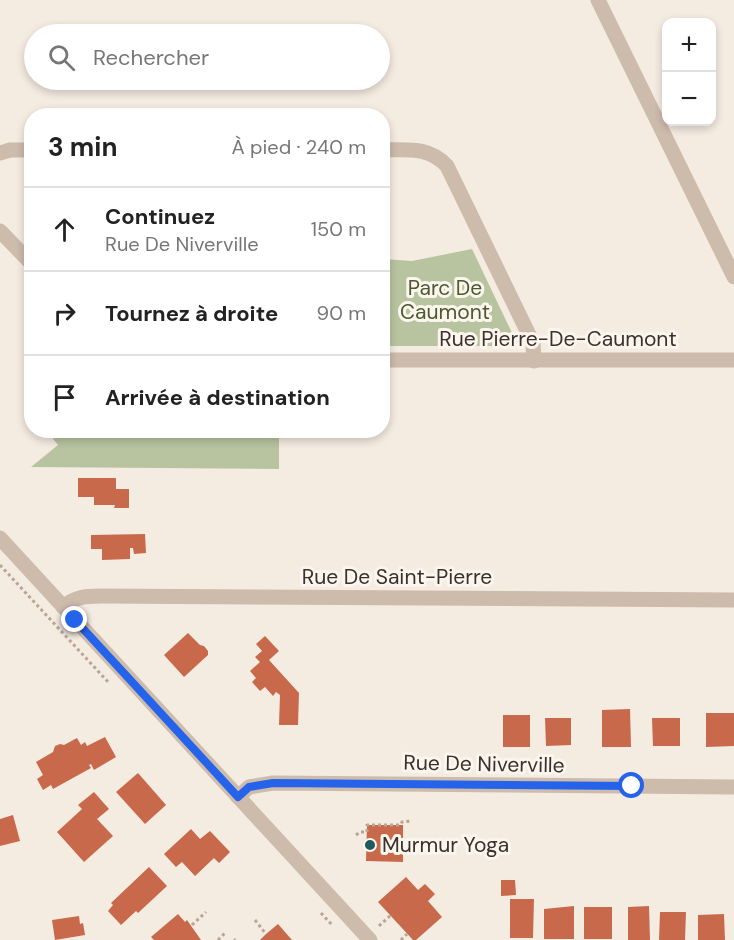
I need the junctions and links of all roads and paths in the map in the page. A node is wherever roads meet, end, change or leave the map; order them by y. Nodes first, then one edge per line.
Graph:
1 (598, 0) edge
2 (24, 150) edge
3 (390, 150) edge
4 (0, 153) edge
5 (0, 231) edge
6 (24, 256) edge
7 (734, 277) edge
8 (390, 360) edge
9 (734, 360) edge
10 (534, 361) junction
11 (0, 538) edge
12 (734, 600) edge
13 (63, 607) junction
14 (734, 787) edge
15 (238, 797) junction
16 (411, 821) dead end
17 (356, 835) dead end
18 (206, 912) dead end
19 (391, 915) dead end
20 (255, 920) dead end
21 (192, 925) dead end
22 (378, 927) dead end
23 (225, 933) dead end
24 (266, 934) dead end
25 (407, 934) dead end
26 (218, 940) edge
27 (370, 940) edge
28 (400, 940) edge

1 - 7 street
2 - 4 street
3 - 10 street
5 - 6 street
8 - 10 street, Rue Pierre-De-Caumont
9 - 10 street, Rue Pierre-De-Caumont
11 - 13 street
12 - 13 street, Rue De Saint-Pierre
13 - 15 street
14 - 15 street, Rue De Niverville
15 - 27 street
16 - 17 path
18 - 21 path
19 - 22 path
20 - 24 path
23 - 26 path
25 - 28 path

